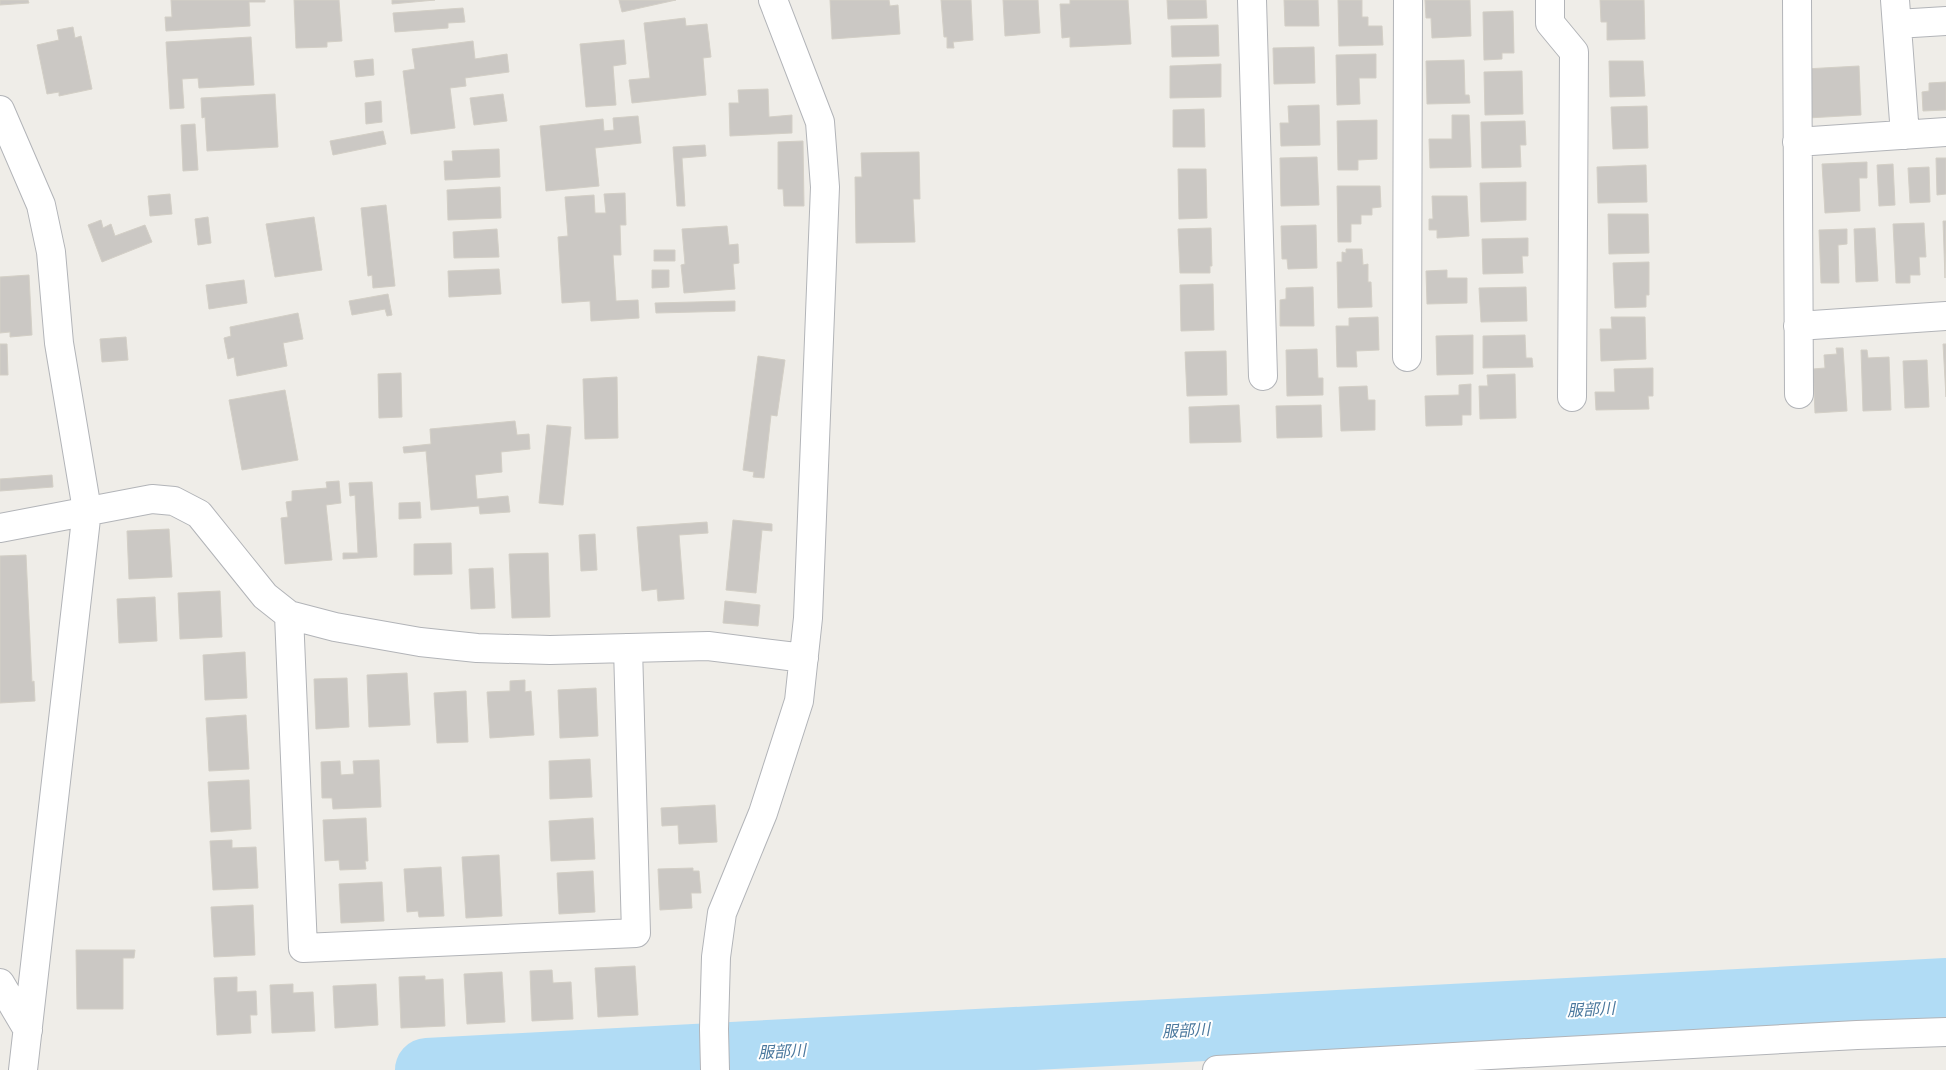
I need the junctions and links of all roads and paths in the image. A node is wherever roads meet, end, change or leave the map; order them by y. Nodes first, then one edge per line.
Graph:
1 (773, 0) edge
2 (1252, 0) edge
3 (1408, 0) edge
4 (1550, 0) edge
5 (1797, 0) edge
6 (1896, 12) edge
7 (1946, 21) edge
8 (0, 110) edge
9 (1946, 132) edge
10 (1905, 135) junction
11 (1797, 142) junction
12 (1946, 316) edge
13 (1798, 326) junction
14 (1407, 357) dead end
15 (1263, 376) dead end
16 (1799, 394) dead end
17 (1572, 397) dead end
18 (87, 510) junction
19 (0, 528) edge
20 (289, 615) junction
21 (628, 648) junction
22 (804, 658) junction
23 (0, 983) edge
24 (28, 1030) junction
25 (1946, 1032) edge
26 (23, 1069) edge
27 (716, 1070) edge
28 (1217, 1070) edge

1 - 22 street
2 - 15 street
3 - 14 street
4 - 17 street
5 - 11 street
6 - 7 street
6 - 10 street
8 - 18 street
9 - 10 street
10 - 11 street
11 - 13 street
12 - 13 street
13 - 16 street
18 - 19 street
18 - 20 street
18 - 24 street
20 - 21 street
20 - 21 street
21 - 22 street
22 - 27 street
23 - 24 street
24 - 26 street
25 - 28 street

